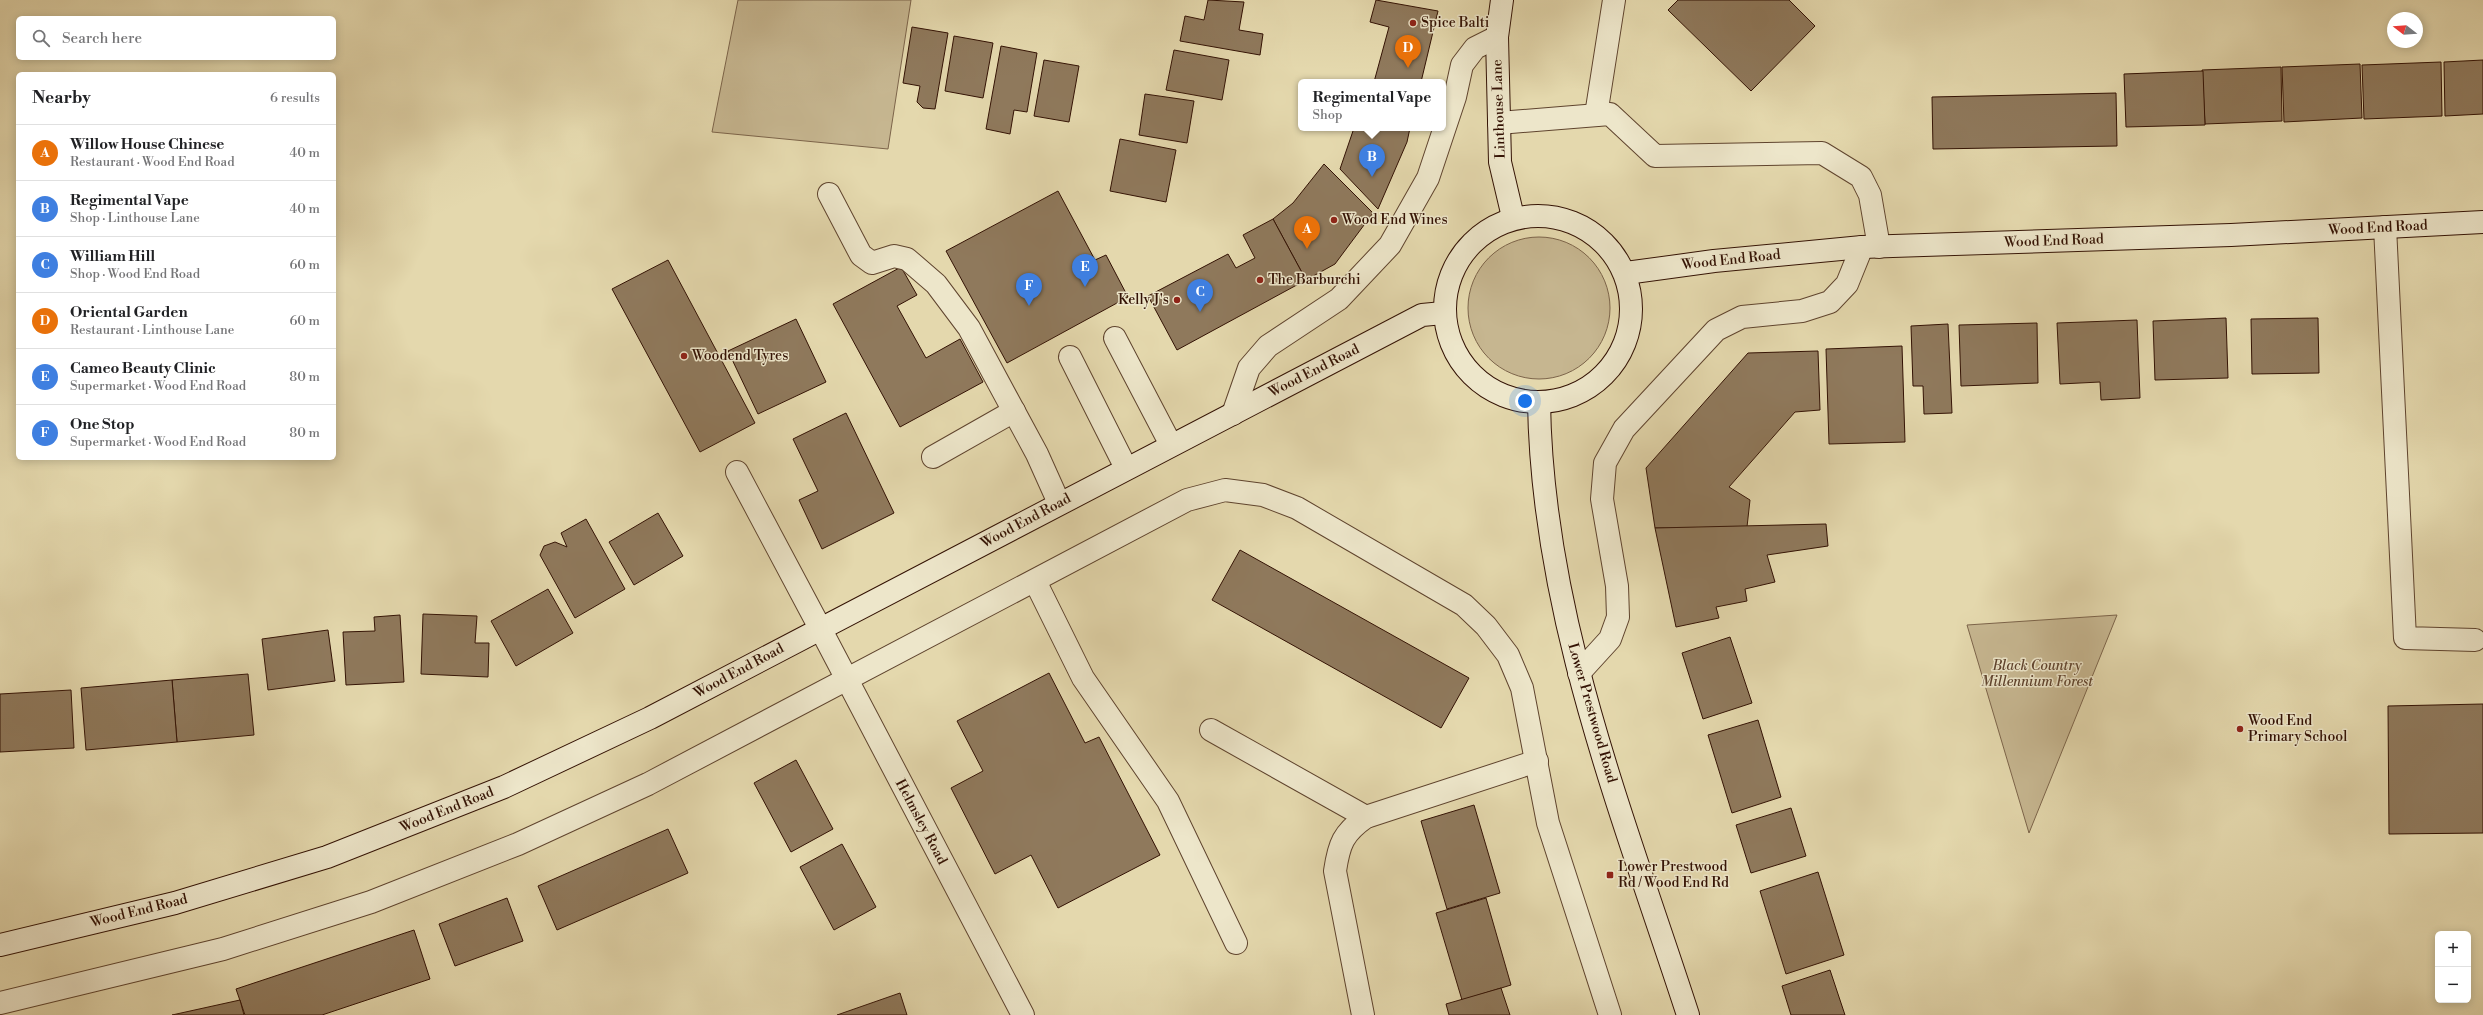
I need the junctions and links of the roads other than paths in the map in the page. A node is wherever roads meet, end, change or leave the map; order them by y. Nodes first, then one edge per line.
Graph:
1 (1502, 0) edge
2 (1614, 0) edge
3 (1497, 37) junction
4 (1596, 115) junction
5 (1446, 124) edge
6 (1499, 124) junction
7 (1444, 131) edge
8 (829, 194) dead end
9 (1513, 217) junction
10 (2483, 222) edge
11 (2385, 227) junction
12 (1870, 247) junction
13 (1626, 273) junction
14 (1444, 313) junction
15 (1115, 338) dead end
16 (1070, 357) dead end
17 (1539, 402) junction
18 (1014, 411) junction
19 (1233, 414) junction
20 (1171, 445) junction
21 (933, 457) dead end
22 (1126, 468) junction
23 (737, 472) dead end
24 (1059, 503) junction
25 (1035, 581) junction
26 (820, 628) junction
27 (2475, 640) dead end
28 (1578, 673) junction
29 (847, 680) junction
30 (1211, 730) dead end
31 (1537, 761) junction
32 (1366, 817) junction
33 (1236, 943) dead end
34 (0, 945) edge
35 (0, 1003) edge
36 (1023, 1015) edge
37 (1363, 1015) edge
38 (1610, 1015) edge
39 (1688, 1015) edge

1 - 3 street, Linthouse Lane
2 - 4 street
3 - 5 street
3 - 6 street, Linthouse Lane
4 - 6 street
4 - 12 street
6 - 9 street, Linthouse Lane
7 - 19 street
8 - 18 street
9 - 13 street
9 - 14 street
10 - 11 street, Wood End Road
11 - 12 street, Wood End Road
11 - 27 street
12 - 13 street, Wood End Road
12 - 28 street
13 - 17 street
14 - 17 street
14 - 19 street, Wood End Road
15 - 20 street
16 - 22 street
17 - 28 street, Lower Prestwood Road
18 - 21 street
18 - 24 street
19 - 20 street, Wood End Road
20 - 22 street, Wood End Road
22 - 24 street, Wood End Road
23 - 26 street, Helmsley Road
24 - 26 street, Wood End Road
25 - 29 street
25 - 31 street
25 - 33 street
26 - 29 street, Helmsley Road
26 - 34 street, Wood End Road
28 - 39 street, Lower Prestwood Road
29 - 35 street
29 - 36 street, Helmsley Road
30 - 32 street
31 - 32 street
31 - 38 street
32 - 37 street

